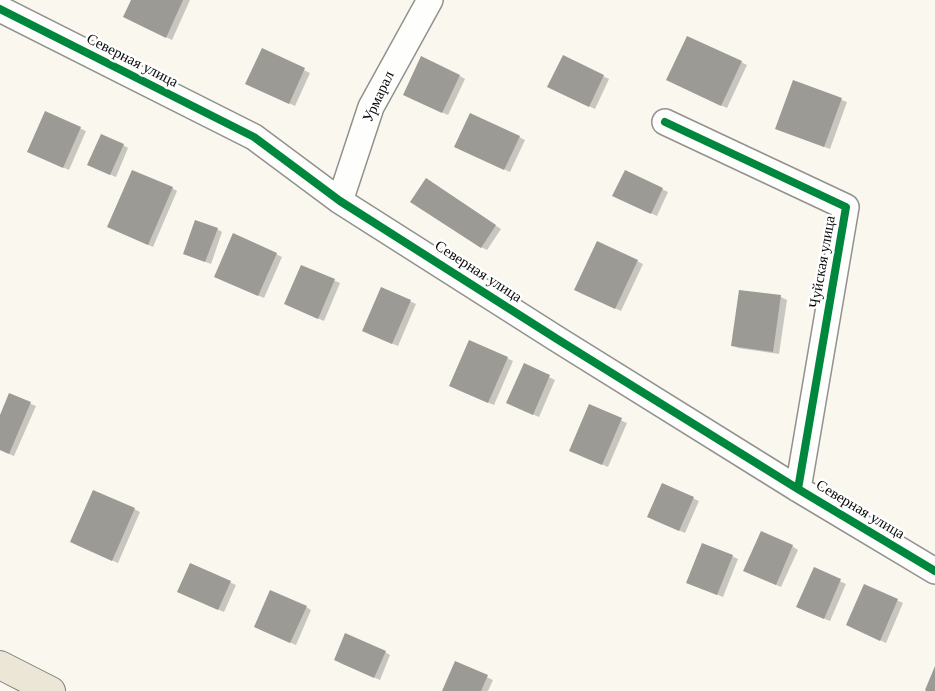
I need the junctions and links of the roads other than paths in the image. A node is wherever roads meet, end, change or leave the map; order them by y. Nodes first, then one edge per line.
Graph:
1 (430, 0) edge
2 (0, 9) edge
3 (665, 122) dead end
4 (340, 201) junction
5 (798, 489) junction
6 (935, 571) edge
7 (0, 666) edge
8 (51, 691) edge

1 - 4 street, Урмарал
2 - 4 street, Северная улица
3 - 5 street, Чуйская улица
4 - 5 street, Северная улица
5 - 6 street, Северная улица
7 - 8 main road

